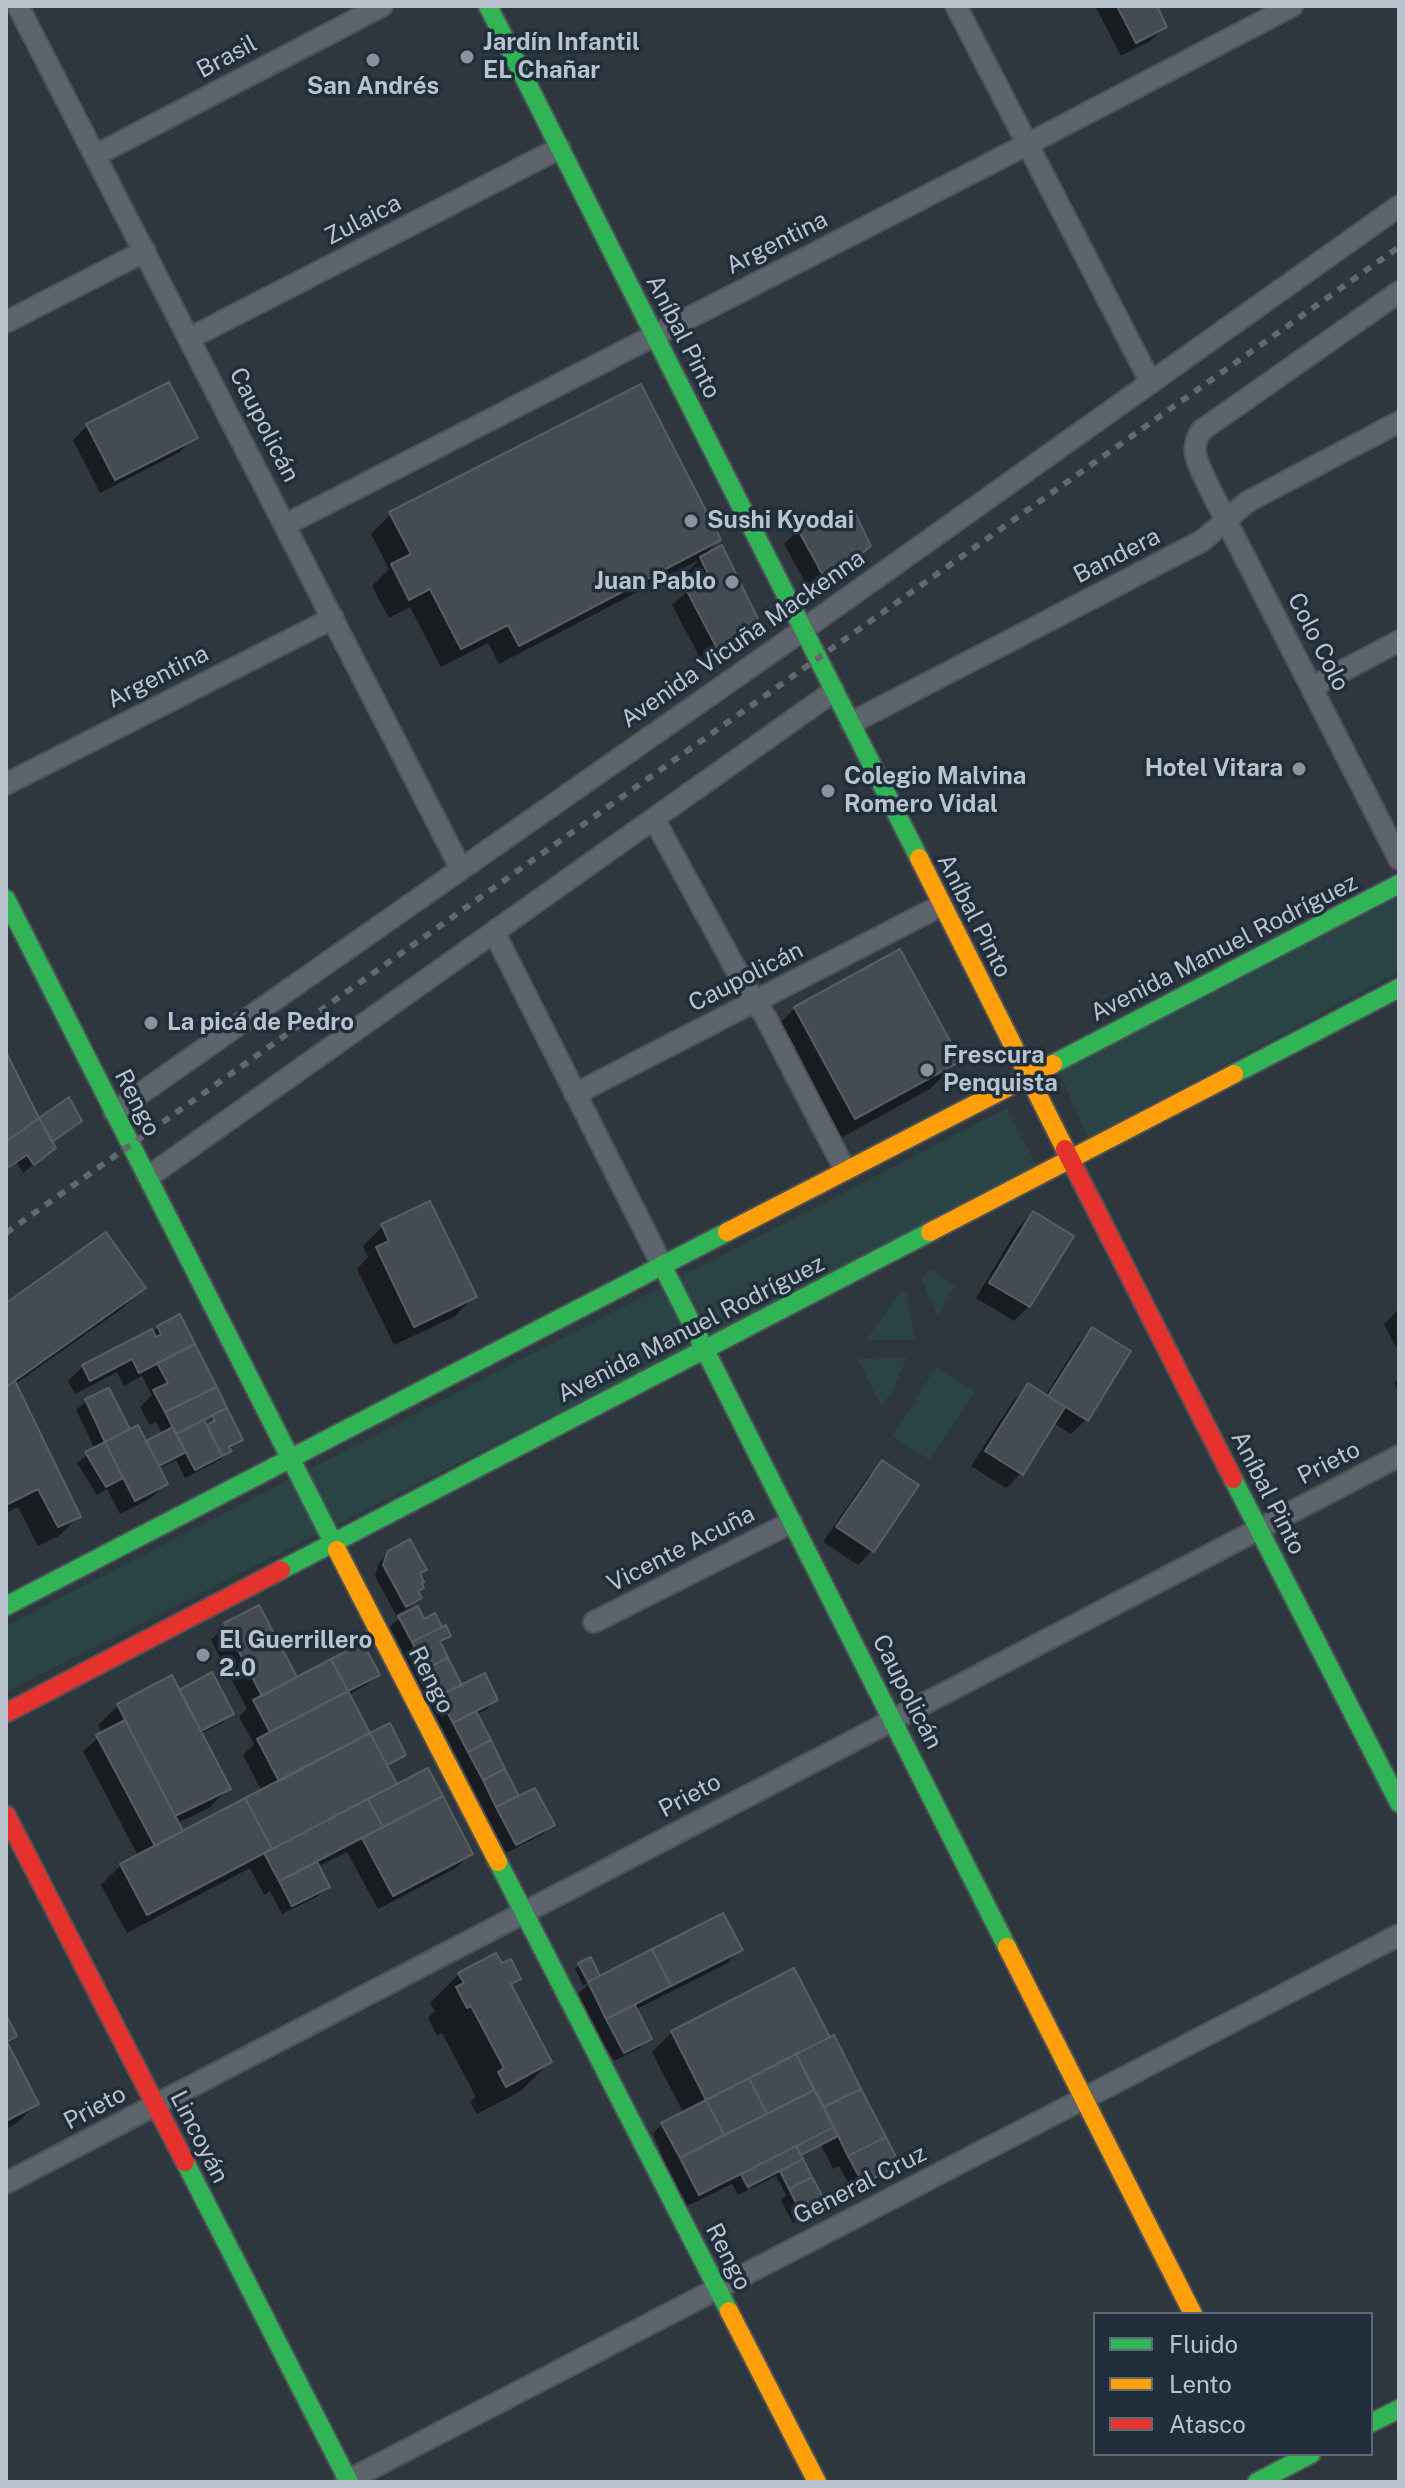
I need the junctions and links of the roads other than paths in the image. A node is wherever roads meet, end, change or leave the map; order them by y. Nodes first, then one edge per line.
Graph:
1 (18, 6) edge
2 (382, 6) edge
3 (488, 6) edge
4 (956, 6) edge
5 (1292, 6) edge
6 (1028, 144) junction
7 (560, 148) junction
8 (96, 155) junction
9 (1399, 206) edge
10 (145, 251) junction
11 (1399, 292) edge
12 (6, 322) edge
13 (656, 335) junction
14 (190, 338) junction
15 (1150, 381) junction
16 (1399, 422) edge
17 (1226, 520) junction
18 (285, 525) junction
19 (333, 618) junction
20 (803, 629) junction
21 (1399, 641) edge
22 (1312, 687) junction
23 (834, 691) junction
24 (851, 723) junction
25 (6, 784) edge
26 (654, 819) junction
27 (1399, 859) edge
28 (461, 869) junction
29 (1399, 884) edge
30 (6, 899) edge
31 (942, 905) junction
32 (494, 932) junction
33 (1399, 988) edge
34 (755, 1001) junction
35 (1028, 1076) junction
36 (575, 1094) junction
37 (114, 1112) junction
38 (1070, 1159) junction
39 (845, 1170) junction
40 (148, 1177) junction
41 (662, 1265) junction
42 (704, 1349) junction
43 (1399, 1456) edge
44 (291, 1458) junction
45 (792, 1522) junction
46 (1258, 1528) junction
47 (333, 1542) junction
48 (6, 1606) edge
49 (594, 1622) dead end
50 (6, 1713) edge
51 (892, 1720) junction
52 (1399, 1803) edge
53 (6, 1815) edge
54 (524, 1912) junction
55 (1399, 1935) edge
56 (1084, 2099) junction
57 (155, 2105) junction
58 (6, 2183) edge
59 (717, 2289) junction
60 (1192, 2312) edge
61 (1399, 2409) edge
62 (1373, 2422) edge
63 (1264, 2456) edge
64 (1308, 2456) edge
65 (1270, 2479) edge
66 (347, 2482) edge
67 (817, 2482) edge

1 - 8 street, Caupolicán
2 - 8 street, Brasil
3 - 7 main road, Aníbal Pinto
4 - 6 street
5 - 6 street, Argentina
6 - 13 street, Argentina
6 - 15 street
7 - 13 main road, Aníbal Pinto
7 - 14 street, Zulaica
8 - 10 street, Caupolicán
9 - 15 street, Avenida Vicuña Mackenna
10 - 12 street
10 - 14 street, Caupolicán
11 - 17 street, Colo Colo
13 - 18 street, Argentina
13 - 20 main road, Aníbal Pinto
14 - 18 street, Caupolicán
15 - 20 street, Avenida Vicuña Mackenna
16 - 17 street, Bandera
17 - 22 street, Colo Colo
17 - 24 street, Bandera
18 - 19 street, Caupolicán
19 - 25 street, Argentina
19 - 28 street, Caupolicán
20 - 23 main road, Aníbal Pinto
20 - 28 street, Avenida Vicuña Mackenna
21 - 22 street
22 - 27 street, Colo Colo
23 - 24 main road, Aníbal Pinto
23 - 26 street
24 - 31 main road, Aníbal Pinto
26 - 32 street
26 - 34 street
28 - 37 street, Avenida Vicuña Mackenna
29 - 35 main road, Avenida Manuel Rodríguez
30 - 37 main road, Rengo
31 - 34 street, Caupolicán
31 - 35 main road, Aníbal Pinto
32 - 36 street, Caupolicán
32 - 40 street
33 - 38 main road, Avenida Manuel Rodríguez
34 - 36 street, Caupolicán
34 - 39 street
35 - 38 main road, Aníbal Pinto
35 - 39 main road, Avenida Manuel Rodríguez
36 - 41 street, Caupolicán
37 - 40 main road, Rengo
38 - 42 main road, Avenida Manuel Rodríguez
38 - 46 main road, Aníbal Pinto
39 - 41 main road, Avenida Manuel Rodríguez
40 - 44 main road, Rengo
41 - 42 main road, Caupolicán
41 - 44 main road, Avenida Manuel Rodríguez
42 - 45 main road, Caupolicán
42 - 47 main road, Avenida Manuel Rodríguez
43 - 46 street, Prieto
44 - 47 main road, Rengo
44 - 48 main road, Avenida Manuel Rodríguez
45 - 49 street, Vicente Acuña
45 - 51 main road, Caupolicán
46 - 51 street, Prieto
46 - 52 main road, Aníbal Pinto
47 - 50 main road, Avenida Manuel Rodríguez
47 - 54 main road, Rengo
51 - 54 street, Prieto
51 - 56 main road, Caupolicán
53 - 57 main road, Lincoyán
54 - 57 street, Prieto
54 - 59 main road, Rengo
55 - 56 street, General Cruz
56 - 59 street, General Cruz
56 - 60 main road, Caupolicán
57 - 58 street, Prieto
57 - 66 main road, Lincoyán
59 - 66 street, General Cruz
59 - 67 main road, Rengo
61 - 62 main road
63 - 65 main road
64 - 65 main road

